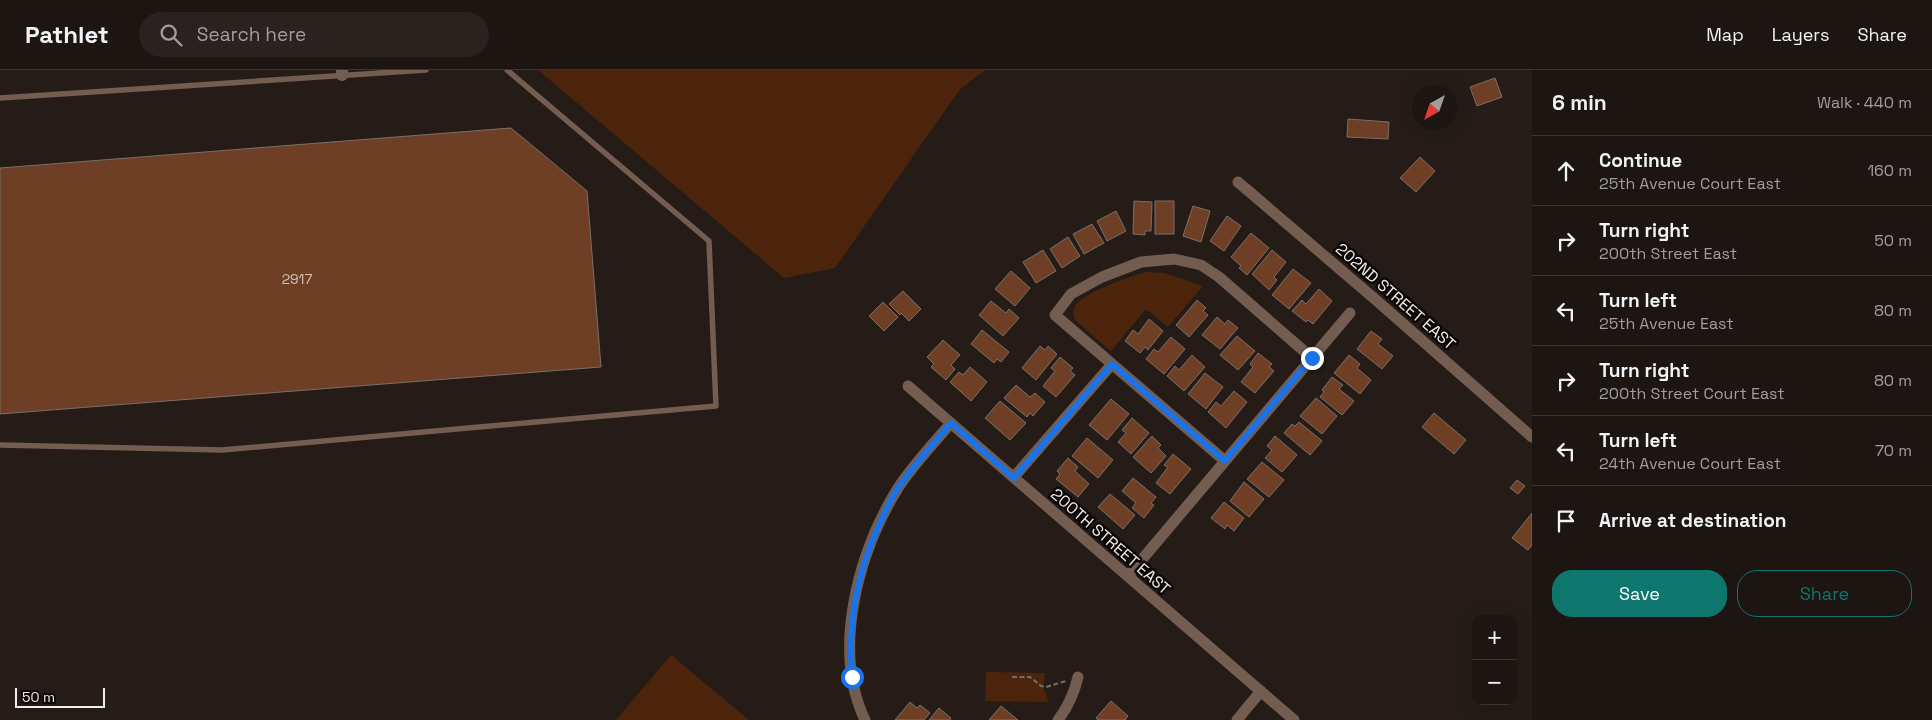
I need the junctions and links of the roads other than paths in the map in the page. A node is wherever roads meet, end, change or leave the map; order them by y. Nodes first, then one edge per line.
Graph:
1 (426, 70) edge
2 (507, 70) edge
3 (342, 72) edge
4 (0, 98) edge
5 (1238, 182) dead end
6 (1350, 313) dead end
7 (1312, 358) junction
8 (1112, 364) junction
9 (908, 386) dead end
10 (951, 423) junction
11 (1532, 437) edge
12 (0, 444) edge
13 (1225, 461) junction
14 (1014, 478) junction
15 (1128, 576) junction
16 (1078, 677) road end
17 (1261, 692) junction
18 (865, 720) edge
19 (1058, 720) edge
20 (1237, 720) edge
21 (1294, 720) edge

1 - 3 lane
2 - 12 lane
3 - 4 lane
5 - 11 street, 202ND STREET EAST
6 - 7 street
7 - 8 street
7 - 13 street
8 - 13 street
8 - 14 street
9 - 10 street, 200TH STREET EAST
10 - 14 street, 200TH STREET EAST
10 - 18 street
13 - 15 street
14 - 15 street, 200TH STREET EAST
15 - 17 street, 200TH STREET EAST
16 - 19 street
17 - 20 street
17 - 21 street, 200TH STREET EAST

